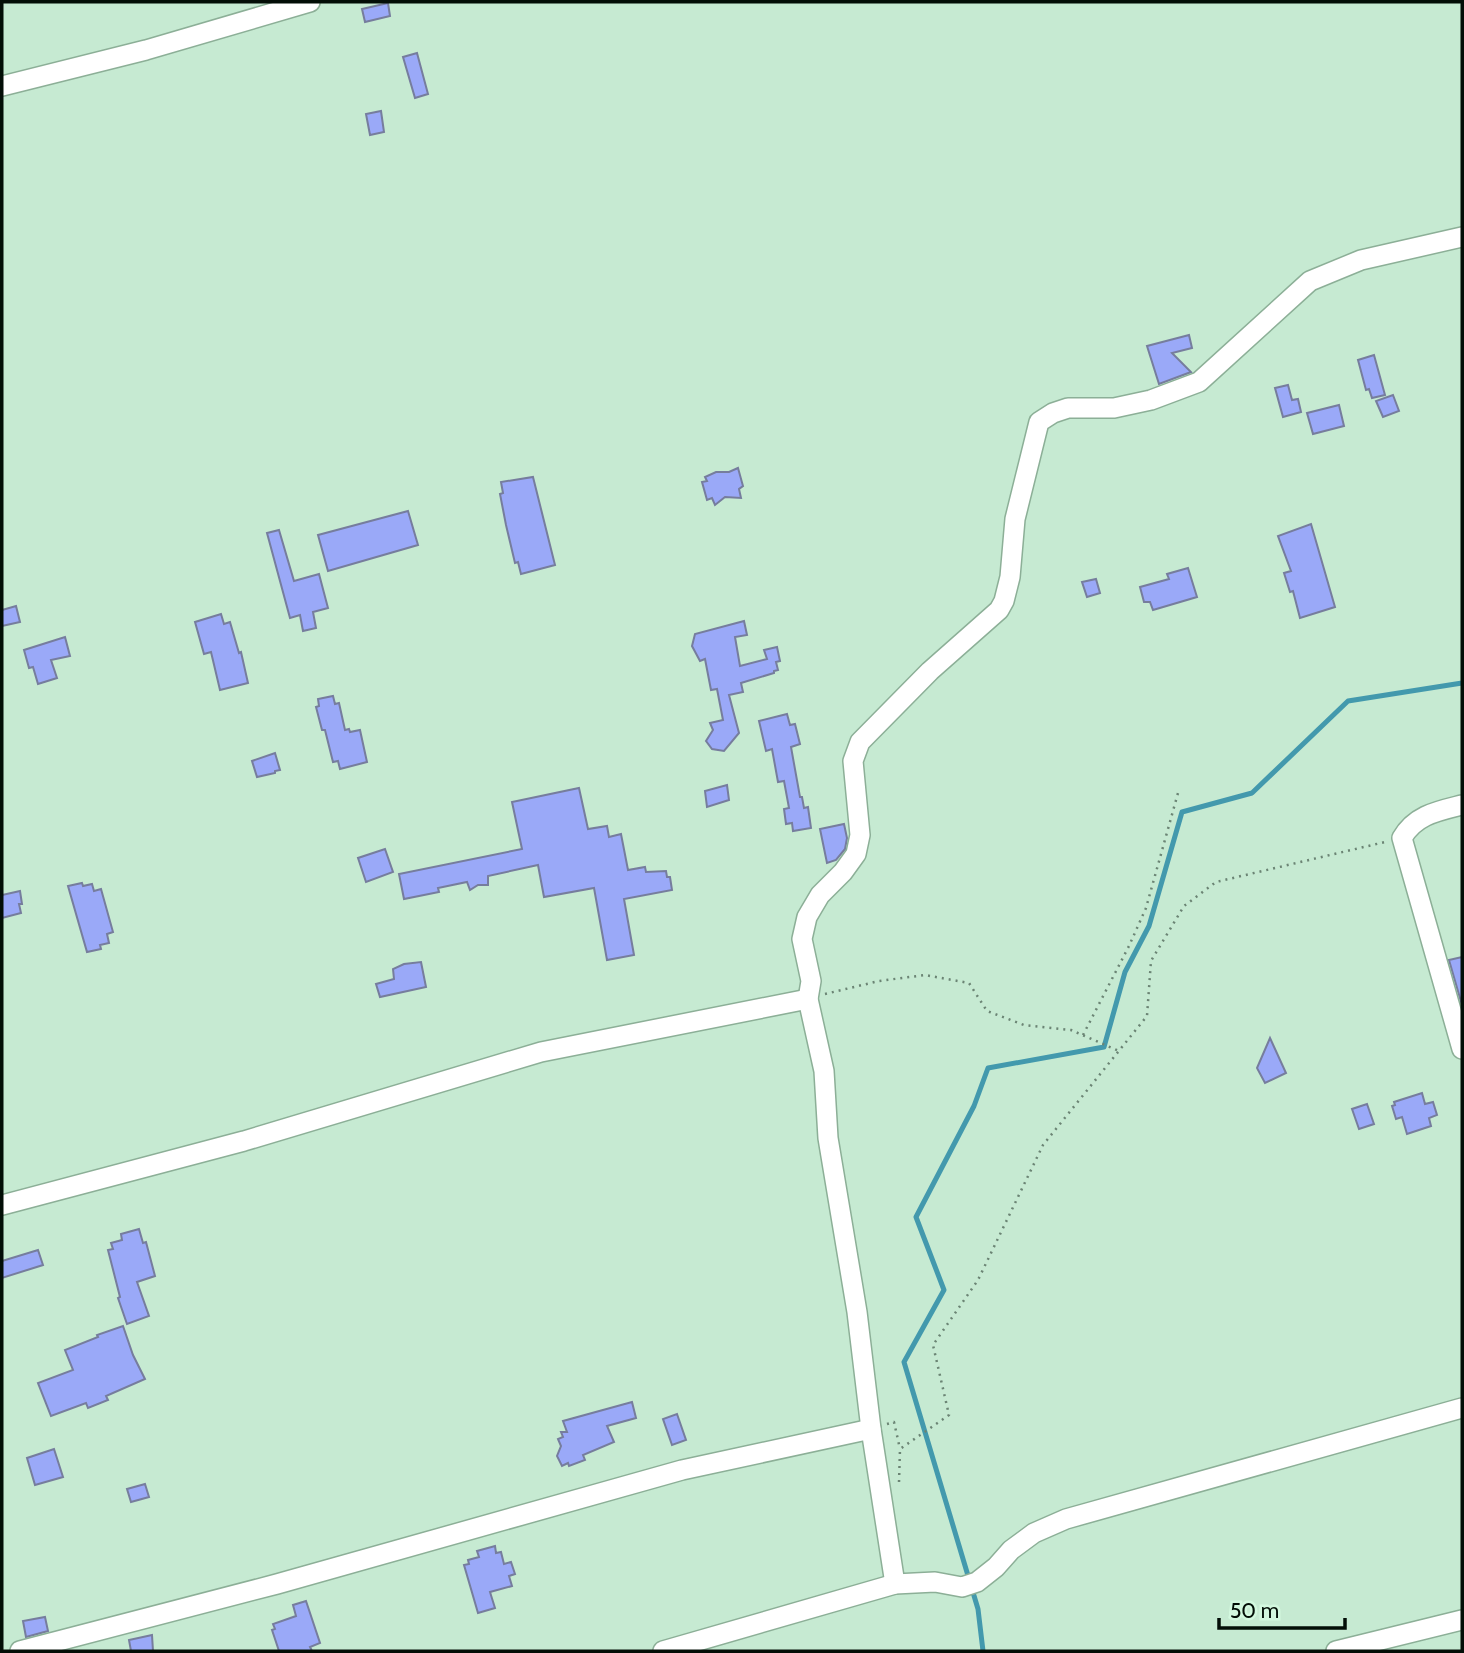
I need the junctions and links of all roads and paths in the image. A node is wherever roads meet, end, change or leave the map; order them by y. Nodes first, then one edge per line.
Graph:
1 (310, 2) edge
2 (2, 86) edge
3 (1462, 237) edge
4 (1178, 793) dead end
5 (1462, 805) edge
6 (1402, 838) junction
7 (808, 999) junction
8 (1083, 1035) junction
9 (1462, 1049) edge
10 (1119, 1051) junction
11 (2, 1205) edge
12 (1462, 1408) edge
13 (871, 1429) junction
14 (898, 1490) dead end
15 (895, 1584) junction
16 (1462, 1620) edge
17 (20, 1651) edge
18 (663, 1651) edge
19 (1336, 1651) edge

1 - 2 street
3 - 7 street
4 - 8 path
5 - 6 street
6 - 9 street
6 - 10 path
7 - 8 path
7 - 11 street
7 - 13 street
8 - 10 path
10 - 14 path
12 - 15 street
13 - 15 street
13 - 17 street
15 - 18 street
16 - 19 street

